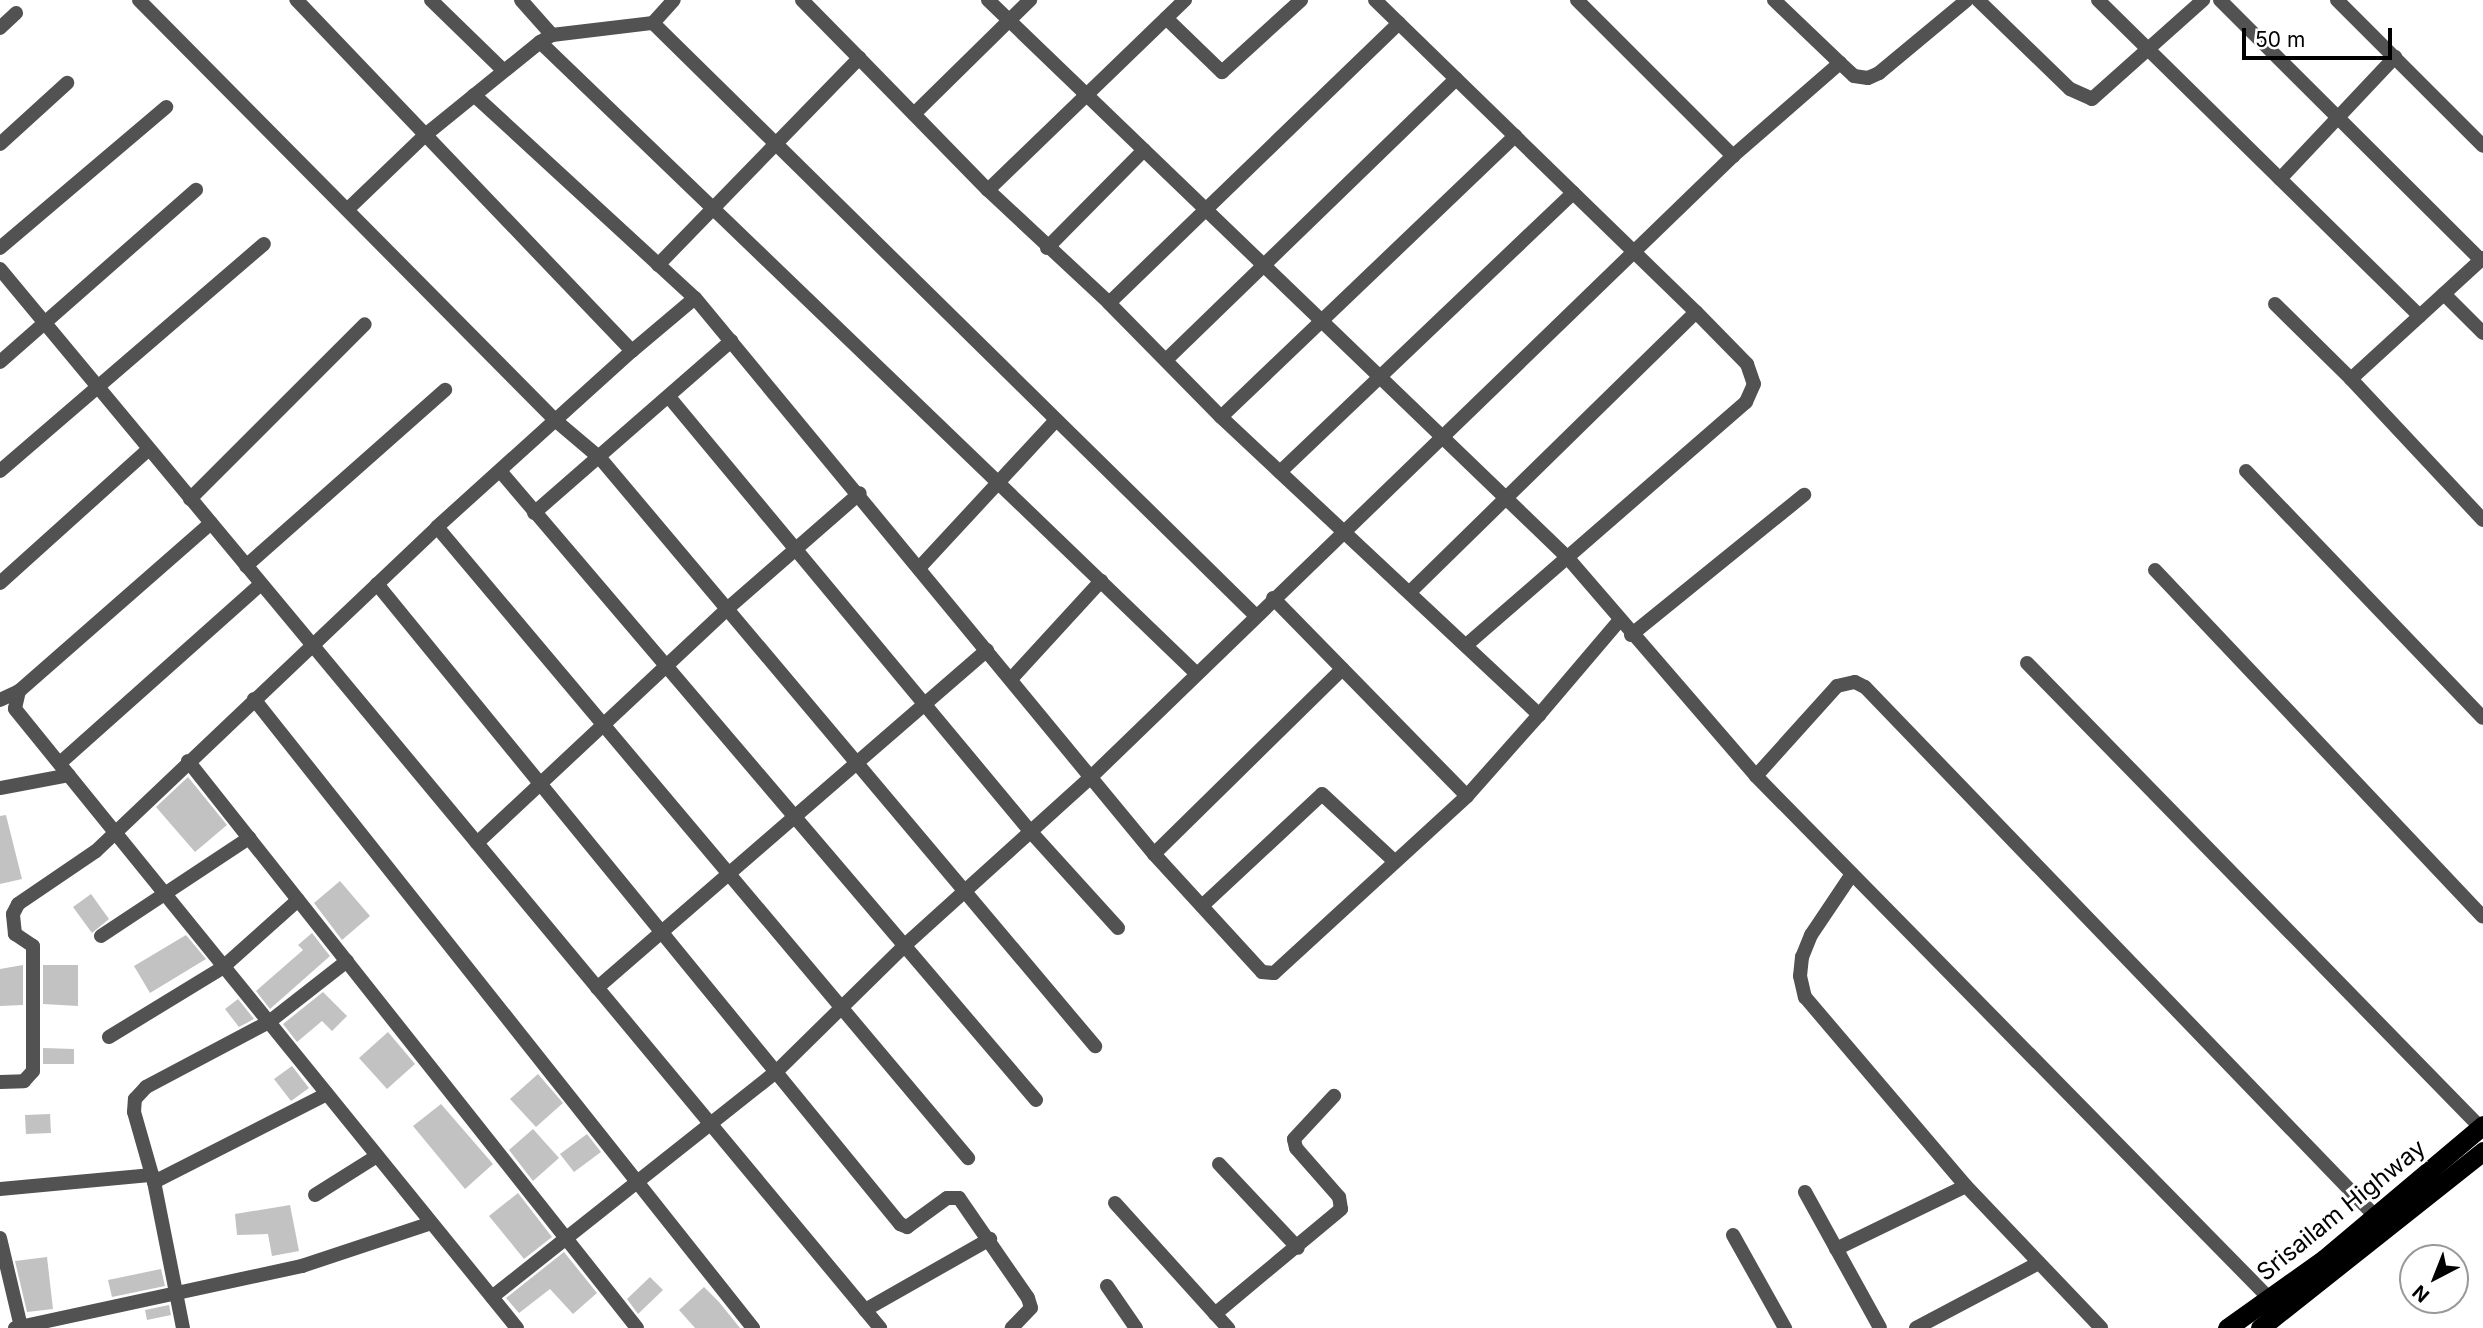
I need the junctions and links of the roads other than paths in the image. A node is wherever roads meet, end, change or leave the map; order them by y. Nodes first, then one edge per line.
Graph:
1 (139, 0) edge
2 (296, 0) edge
3 (431, 0) edge
4 (521, 0) edge
5 (674, 0) edge
6 (802, 0) edge
7 (988, 0) edge
8 (1030, 0) edge
9 (1185, 0) edge
10 (1301, 0) edge
11 (1577, 0) edge
12 (1774, 0) edge
13 (1967, 0) edge
14 (1978, 0) edge
15 (2098, 0) edge
16 (2203, 0) edge
17 (2220, 0) edge
18 (2337, 0) edge
19 (1383, 3) edge
20 (16, 13) dead end
21 (1166, 18) junction
22 (1010, 20) junction
23 (653, 23) junction
24 (1399, 23) junction
25 (0, 28) edge
26 (546, 38) junction
27 (2151, 49) junction
28 (2395, 57) junction
29 (859, 58) junction
30 (1840, 63) junction
31 (502, 69) junction
32 (1456, 79) junction
33 (67, 83) dead end
34 (1087, 93) junction
35 (474, 95) junction
36 (166, 107) dead end
37 (914, 114) junction
38 (2339, 117) junction
39 (424, 136) junction
40 (1515, 136) junction
41 (0, 144) edge
42 (776, 144) junction
43 (2483, 146) edge
44 (1144, 149) junction
45 (1733, 156) junction
46 (2280, 179) junction
47 (196, 190) dead end
48 (988, 190) junction
49 (1573, 192) junction
50 (716, 206) junction
51 (1206, 206) junction
52 (349, 208) junction
53 (264, 244) dead end
54 (0, 248) edge
55 (1047, 248) junction
56 (1632, 250) junction
57 (2482, 259) edge
58 (1264, 264) junction
59 (658, 265) junction
60 (0, 269) edge
61 (2444, 294) junction
62 (695, 298) junction
63 (1109, 303) junction
64 (2275, 304) dead end
65 (1696, 312) junction
66 (2420, 316) junction
67 (1323, 320) junction
68 (45, 323) junction
69 (365, 324) dead end
70 (2483, 333) edge
71 (731, 341) junction
72 (632, 351) junction
73 (1166, 360) junction
74 (0, 362) edge
75 (1380, 377) junction
76 (2351, 379) junction
77 (97, 386) junction
78 (445, 390) dead end
79 (668, 397) junction
80 (1222, 417) junction
81 (555, 419) junction
82 (1056, 420) junction
83 (1441, 437) junction
84 (149, 449) junction
85 (600, 458) junction
86 (0, 471) edge
87 (2246, 471) dead end
88 (501, 472) junction
89 (1280, 472) junction
90 (999, 483) junction
91 (860, 493) junction
92 (1804, 495) dead end
93 (1506, 498) junction
94 (190, 499) junction
95 (534, 513) junction
96 (2483, 520) edge
97 (211, 523) junction
98 (437, 527) junction
99 (1344, 532) junction
100 (798, 550) junction
101 (1567, 557) junction
102 (246, 566) junction
103 (920, 567) junction
104 (2155, 570) dead end
105 (1101, 581) junction
106 (0, 583) edge
107 (261, 584) junction
108 (377, 584) junction
109 (1410, 592) junction
110 (1273, 598) junction
111 (727, 609) junction
112 (1255, 615) junction
113 (1619, 621) junction
114 (1631, 635) junction
115 (1468, 644) junction
116 (312, 645) junction
117 (987, 650) junction
118 (2027, 663) dead end
119 (665, 667) junction
120 (1342, 669) junction
121 (1195, 672) junction
122 (1012, 678) junction
123 (19, 691) junction
124 (254, 699) junction
125 (0, 700) edge
126 (923, 705) junction
127 (1539, 715) junction
128 (2483, 718) edge
129 (603, 725) junction
130 (188, 761) junction
131 (857, 764) junction
132 (64, 769) junction
133 (1756, 776) junction
134 (1091, 777) junction
135 (541, 783) junction
136 (0, 788) edge
137 (1467, 796) junction
138 (794, 818) junction
139 (1030, 831) junction
140 (116, 832) junction
141 (249, 838) junction
142 (477, 843) junction
143 (1154, 854) junction
144 (1394, 861) junction
145 (729, 874) junction
146 (1852, 874) junction
147 (965, 892) junction
148 (167, 897) junction
149 (298, 900) junction
150 (1202, 906) junction
151 (2483, 917) edge
152 (1118, 928) dead end
153 (664, 931) junction
154 (7, 935) edge
155 (101, 936) dead end
156 (904, 946) junction
157 (347, 961) junction
158 (222, 968) junction
159 (597, 988) junction
160 (843, 1007) junction
161 (269, 1022) junction
162 (109, 1037) dead end
163 (1095, 1046) dead end
164 (778, 1070) junction
165 (0, 1082) edge
166 (327, 1094) junction
167 (1334, 1096) dead end
168 (1035, 1100) dead end
169 (710, 1124) junction
170 (2482, 1126) edge
171 (2483, 1151) edge
172 (377, 1156) junction
173 (968, 1158) dead end
174 (1219, 1164) dead end
175 (153, 1178) junction
176 (638, 1180) junction
177 (1966, 1186) junction
178 (0, 1189) edge
179 (1805, 1192) dead end
180 (314, 1195) dead end
181 (1115, 1203) dead end
182 (2375, 1216) junction
183 (431, 1223) junction
184 (1733, 1235) dead end
185 (0, 1238) edge
186 (990, 1239) junction
187 (568, 1240) junction
188 (1298, 1248) junction
189 (1836, 1249) junction
190 (2039, 1263) junction
191 (1107, 1286) dead end
192 (173, 1295) junction
193 (492, 1297) junction
194 (2270, 1299) junction
195 (865, 1310) junction
196 (1214, 1314) junction
197 (1924, 1326) edge
198 (18, 1327) edge
199 (183, 1328) edge
200 (517, 1328) edge
201 (636, 1328) edge
202 (753, 1328) edge
203 (880, 1328) edge
204 (1012, 1328) edge
205 (1136, 1328) edge
206 (1228, 1328) edge
207 (1785, 1328) edge
208 (1880, 1328) edge
209 (2101, 1328) edge
210 (2227, 1328) edge
211 (2260, 1328) edge

1 - 52 street
2 - 39 street
3 - 31 street
4 - 26 street
5 - 23 street
6 - 29 street
7 - 22 street
8 - 22 street
9 - 21 street
10 - 21 street
11 - 45 street
12 - 30 street
13 - 30 street
14 - 27 street
15 - 27 street
16 - 27 street
17 - 38 street
18 - 28 street
19 - 24 street
20 - 25 street
21 - 34 street
22 - 34 street
22 - 37 street
23 - 26 street
23 - 42 street
24 - 32 street
24 - 51 street
26 - 31 street
26 - 50 street
27 - 46 street
28 - 38 street
28 - 43 street
29 - 37 street
29 - 42 street
30 - 45 street
31 - 35 street
32 - 40 street
32 - 58 street
33 - 41 street
34 - 44 street
34 - 48 street
35 - 39 street
35 - 59 street
36 - 54 street
37 - 48 street
38 - 46 street
38 - 57 street
39 - 52 street
39 - 72 street
40 - 49 street
40 - 67 street
42 - 50 street
42 - 82 street
44 - 51 street
44 - 55 street
45 - 56 street
46 - 66 street
47 - 68 street
48 - 55 street
49 - 56 street
49 - 75 street
50 - 59 street
50 - 90 street
51 - 58 street
51 - 63 street
52 - 81 street
53 - 77 street
55 - 63 street
56 - 65 street
56 - 83 street
57 - 61 street
58 - 67 street
58 - 73 street
59 - 62 street
60 - 68 street
61 - 66 street
61 - 70 street
62 - 71 street
62 - 72 street
63 - 73 street
64 - 76 street
65 - 93 street
65 - 101 street
66 - 76 street
67 - 75 street
67 - 80 street
68 - 74 street
68 - 77 street
69 - 94 street
71 - 79 street
71 - 91 street
72 - 81 street
73 - 80 street
75 - 83 street
75 - 89 street
76 - 96 street
77 - 84 street
77 - 86 street
78 - 102 street
79 - 85 street
79 - 100 street
80 - 89 street
81 - 85 street
81 - 88 street
82 - 90 street
82 - 112 street
83 - 93 street
83 - 99 street
84 - 94 street
84 - 106 street
85 - 95 street
85 - 111 street
87 - 128 street
88 - 95 street
88 - 98 street
89 - 99 street
90 - 103 street
90 - 105 street
91 - 100 street
91 - 103 street
92 - 114 street
93 - 101 street
93 - 109 street
94 - 97 street
95 - 119 street
97 - 102 street
97 - 123 street
98 - 108 street
98 - 129 street
99 - 109 street
99 - 110 street
100 - 111 street
100 - 126 street
101 - 113 street
101 - 115 street
102 - 107 street
103 - 117 street
104 - 151 street
105 - 121 street
105 - 122 street
107 - 116 street
107 - 132 street
108 - 116 street
108 - 135 street
109 - 115 street
110 - 112 street
110 - 120 street
111 - 119 street
111 - 131 street
112 - 121 street
113 - 114 street
113 - 127 street
114 - 133 street
115 - 127 street
116 - 124 street
116 - 142 street
117 - 122 street
117 - 126 street
118 - 170 street
119 - 129 street
119 - 138 street
120 - 137 street
120 - 143 street
121 - 134 street
122 - 134 street
123 - 125 street
123 - 132 street
124 - 130 street
124 - 176 street
126 - 131 street
126 - 139 street
127 - 137 street
129 - 135 street
129 - 145 street
130 - 140 street
130 - 141 street
131 - 138 street
131 - 147 street
132 - 136 street
132 - 140 street
133 - 146 street
133 - 182 street
134 - 139 street
134 - 143 street
135 - 142 street
135 - 153 street
137 - 144 street
138 - 145 street
138 - 156 street
139 - 147 street
139 - 152 street
140 - 148 street
140 - 154 street
141 - 148 street
141 - 149 street
142 - 159 street
143 - 150 street
144 - 150 street
144 - 150 street
145 - 153 street
145 - 160 street
146 - 177 street
146 - 194 street
147 - 156 street
147 - 163 street
148 - 155 street
148 - 158 street
149 - 157 street
149 - 158 street
153 - 159 street
153 - 164 street
154 - 165 street
156 - 160 street
156 - 168 street
157 - 161 street
157 - 187 street
158 - 161 street
158 - 162 street
159 - 169 street
160 - 164 street
160 - 173 street
161 - 166 street
161 - 175 street
164 - 169 street
164 - 186 street
166 - 172 street
166 - 175 street
167 - 188 street
169 - 176 street
169 - 195 street
170 - 182 highway, Srisailam Highway
171 - 211 highway, Srisailam Highway
172 - 180 street
172 - 183 street
174 - 188 street
175 - 178 street
175 - 192 street
176 - 187 street
176 - 202 street
177 - 189 street
177 - 190 street
179 - 189 street
181 - 196 street
182 - 194 highway, Srisailam Highway
183 - 192 street
183 - 193 street
184 - 207 street
185 - 198 street
186 - 195 street
186 - 204 street
187 - 193 street
187 - 201 street
188 - 196 street
189 - 208 street
190 - 197 street
190 - 209 street
191 - 205 street
192 - 198 street
192 - 199 street
193 - 200 street
194 - 210 highway, Srisailam Highway
195 - 203 street
196 - 206 street

